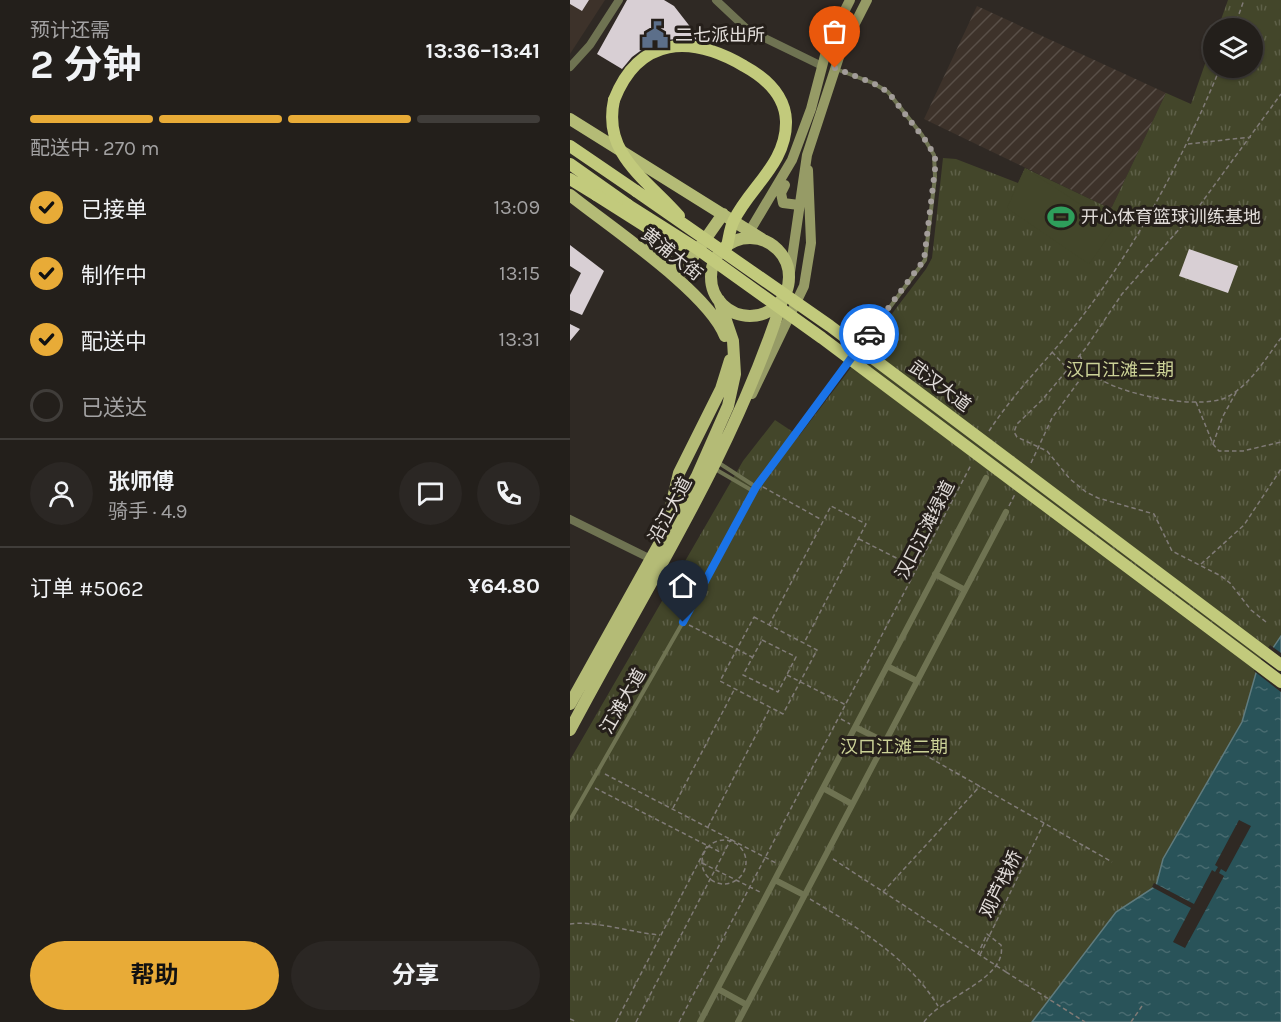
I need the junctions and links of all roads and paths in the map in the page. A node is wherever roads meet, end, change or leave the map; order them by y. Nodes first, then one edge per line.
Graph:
1 (619, 0) edge
2 (716, 0) edge
3 (850, 0) edge
4 (867, 0) edge
5 (1244, 0) edge
6 (1238, 18) edge
7 (820, 65) junction
8 (570, 67) edge
9 (835, 68) junction
10 (1216, 78) edge
11 (1281, 94) edge
12 (570, 119) edge
13 (1252, 136) junction
14 (1187, 144) junction
15 (570, 146) edge
16 (807, 155) junction
17 (792, 160) junction
18 (570, 165) edge
19 (570, 179) edge
20 (570, 195) edge
21 (799, 205) junction
22 (728, 217) junction
23 (692, 230) junction
24 (619, 234) junction
25 (748, 235) junction
26 (727, 246) junction
27 (699, 250) junction
28 (789, 279) junction
29 (783, 298) junction
30 (719, 300) junction
31 (1281, 338) edge
32 (733, 341) junction
33 (1052, 351) junction
34 (1080, 355) junction
35 (731, 356) junction
36 (1069, 369) junction
37 (1087, 370) junction
38 (1238, 388) junction
39 (1195, 401) junction
40 (741, 412) junction
41 (984, 438) dead end
42 (1281, 442) edge
43 (1213, 444) junction
44 (1039, 447) junction
45 (975, 457) dead end
46 (715, 465) junction
47 (1030, 466) dead end
48 (1281, 469) edge
49 (986, 478) dead end
50 (756, 487) junction
51 (1016, 494) dead end
52 (1006, 512) joint
53 (570, 519) edge
54 (823, 521) junction
55 (663, 536) junction
56 (859, 539) junction
57 (651, 559) junction
58 (1201, 564) junction
59 (918, 570) junction
60 (935, 574) junction
61 (965, 590) junction
62 (683, 622) junction
63 (1266, 622) dead end
64 (769, 625) junction
65 (804, 643) junction
66 (737, 650) junction
67 (753, 657) junction
68 (1281, 665) edge
69 (887, 666) junction
70 (787, 675) junction
71 (917, 681) junction
72 (800, 682) junction
73 (1281, 682) edge
74 (735, 689) junction
75 (570, 704) edge
76 (847, 706) junction
77 (770, 707) junction
78 (840, 719) junction
79 (855, 727) junction
80 (570, 730) edge
81 (898, 739) dead end
82 (885, 742) junction
83 (598, 770) junction
84 (589, 784) junction
85 (980, 786) junction
86 (823, 789) junction
87 (852, 804) junction
88 (672, 809) junction
89 (570, 820) edge
90 (1044, 823) junction
91 (708, 827) junction
92 (731, 840) junction
93 (708, 846) junction
94 (723, 854) junction
95 (766, 858) junction
96 (833, 859) dead end
97 (699, 861) junction
98 (1112, 862) dead end
99 (702, 863) junction
100 (782, 866) junction
101 (716, 869) junction
102 (710, 879) junction
103 (736, 880) junction
104 (775, 880) junction
105 (751, 887) junction
106 (883, 892) junction
107 (767, 895) junction
108 (804, 895) junction
109 (570, 924) edge
110 (660, 936) junction
111 (979, 954) junction
112 (718, 989) junction
113 (747, 1005) junction
114 (938, 1006) junction
115 (1142, 1006) dead end
116 (570, 1018) edge
117 (577, 1022) edge
118 (616, 1022) edge
119 (636, 1022) edge
120 (680, 1022) edge
121 (700, 1022) edge
122 (738, 1022) edge
123 (924, 1022) edge
124 (1085, 1022) edge
125 (1131, 1022) edge

1 - 8 street
2 - 7 street
3 - 7 main road
4 - 9 main road
5 - 6 path
7 - 17 main road
9 - 16 main road
9 - 50 lane, 江滩大道
10 - 14 path
11 - 13 path
12 - 22 main road
13 - 14 path
13 - 34 path
14 - 33 path
15 - 23 highway, 武汉大道, bridge
16 - 21 main road
16 - 40 main road
17 - 21 main road
17 - 25 main road
18 - 27 highway, 武汉大道, bridge
19 - 27 highway, bridge
20 - 24 main road, 黄浦大街
21 - 28 main road
22 - 23 highway, bridge
22 - 24 main road
22 - 25 main road
22 - 26 highway
23 - 68 highway, 武汉大道, bridge
24 - 35 main road, 黄浦大街
25 - 26 main road
25 - 28 main road
26 - 30 main road
27 - 73 highway, 武汉大道, bridge
28 - 29 main road
29 - 30 main road
29 - 40 main road, 沿江大道
30 - 32 main road, 沿江大道
31 - 38 path
32 - 35 main road
32 - 55 main road, 沿江大道
33 - 36 path
33 - 41 path
34 - 36 path
34 - 37 path
35 - 55 main road
36 - 44 path
37 - 39 path
37 - 44 path
38 - 39 path
38 - 43 path
39 - 43 path
40 - 46 main road, 沿江大道
42 - 43 path
44 - 47 path
44 - 58 path
45 - 59 path, 汉口江滩绿道
46 - 50 lane
46 - 50 lane
46 - 80 main road, 沿江大道
48 - 58 path
49 - 60 street
50 - 54 path
50 - 62 lane, 江滩大道
51 - 52 path
52 - 61 street
53 - 57 street
54 - 56 path
54 - 64 path
55 - 57 main road, 沿江大道
56 - 59 path
56 - 65 path
57 - 75 main road, 沿江大道
58 - 63 path
59 - 76 path, 汉口江滩绿道
60 - 61 street
60 - 69 street
61 - 71 street
62 - 66 path
62 - 83 lane, 江滩大道
64 - 65 path
64 - 66 path
65 - 72 path
66 - 67 path
66 - 74 path
67 - 70 path
67 - 70 path
69 - 71 street
69 - 79 street
70 - 72 path
71 - 82 street
72 - 76 path
72 - 77 path
74 - 77 path
74 - 88 path
76 - 78 path, 汉口江滩绿道
77 - 91 path
78 - 79 path
78 - 95 path, 汉口江滩绿道
79 - 82 street
79 - 86 street
81 - 85 path
82 - 87 street
83 - 84 lane, 江滩大道
83 - 88 path
84 - 89 lane, 江滩大道
84 - 93 path
85 - 90 path
85 - 106 path
86 - 87 street
86 - 100 street
87 - 108 street
88 - 91 path
90 - 98 path
90 - 111 path, 观芦栈桥, bridge
91 - 92 path
92 - 93 path
92 - 94 path
92 - 95 path
92 - 103 path
93 - 94 path
93 - 97 path
93 - 99 path
94 - 101 path
95 - 100 path
95 - 105 path, 汉口江滩绿道
96 - 106 path, bridge
97 - 99 path
97 - 110 path
99 - 101 path
99 - 102 path
100 - 104 street
101 - 102 path
101 - 103 path
102 - 103 path
102 - 119 path
103 - 105 path
104 - 107 street
104 - 108 street
105 - 107 path
105 - 120 path, 汉口江滩绿道
106 - 111 path, bridge
107 - 112 street
108 - 113 street
108 - 114 path
109 - 110 path
110 - 118 path
111 - 114 path, bridge
111 - 124 path, bridge
112 - 113 street
112 - 121 street
113 - 122 street
114 - 123 path
115 - 125 path
116 - 117 path

